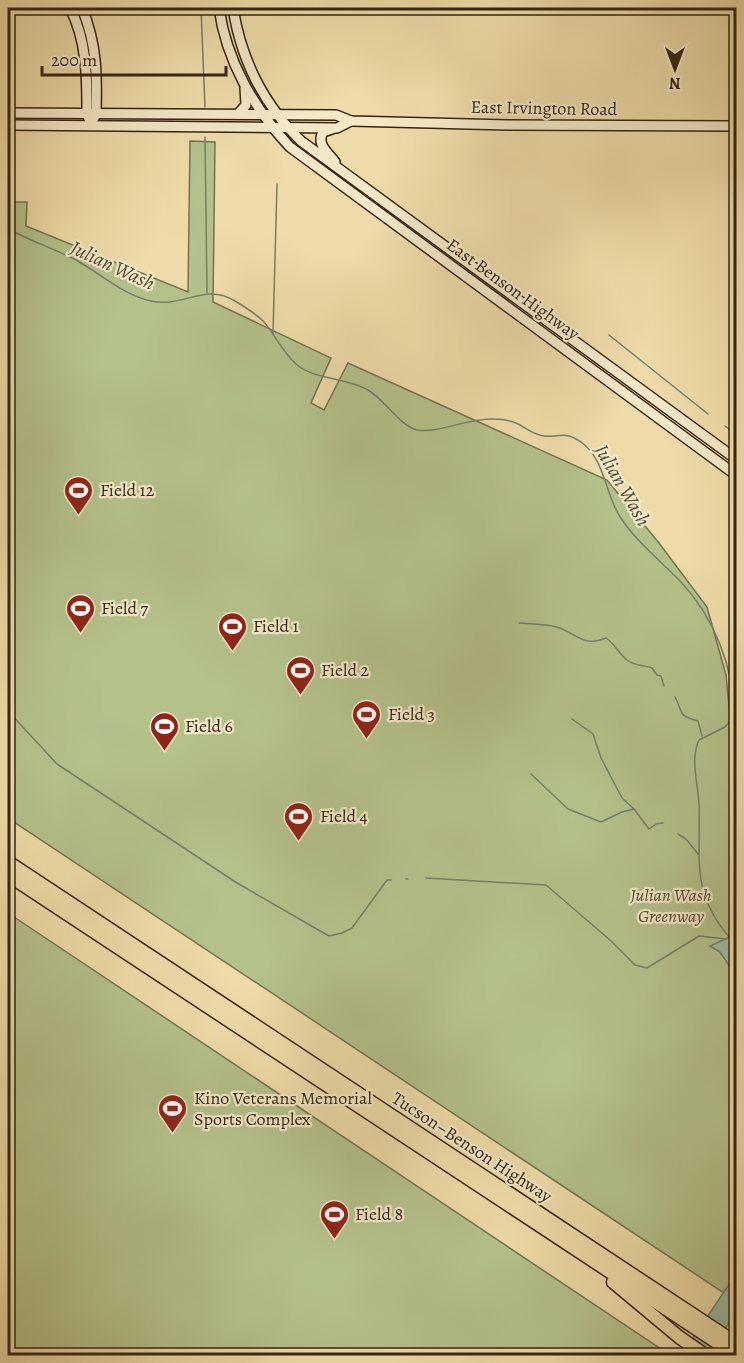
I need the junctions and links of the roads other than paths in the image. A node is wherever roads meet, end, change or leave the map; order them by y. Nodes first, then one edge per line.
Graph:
1 (70, 8) edge
2 (82, 8) edge
3 (219, 8) edge
4 (233, 8) edge
5 (243, 82) junction
6 (8, 113) edge
7 (91, 113) junction
8 (238, 114) junction
9 (262, 114) junction
10 (277, 114) junction
11 (351, 121) junction
12 (8, 125) edge
13 (91, 126) junction
14 (736, 126) edge
15 (272, 127) junction
16 (287, 127) junction
17 (337, 128) junction
18 (340, 169) junction
19 (539, 314) junction
20 (532, 324) junction
21 (736, 459) edge
22 (736, 475) edge
23 (8, 862) edge
24 (8, 875) edge
25 (553, 1236) junction
26 (695, 1321) junction
27 (728, 1341) edge
28 (736, 1355) edge
29 (706, 1356) edge

1 - 7 main road
2 - 7 main road
3 - 5 main road, East Benson Highway
4 - 10 main road, East Benson Highway
5 - 8 main road
5 - 9 main road, East Benson Highway
6 - 7 main road, East Irvington Road
7 - 8 main road, East Irvington Road
7 - 13 main road
8 - 9 main road, East Irvington Road
9 - 10 main road, East Irvington Road
9 - 15 main road, East Benson Highway
10 - 11 main road, East Irvington Road
10 - 16 main road, East Benson Highway
11 - 14 main road, East Irvington Road
11 - 17 main road, East Irvington Road
12 - 13 main road, East Irvington Road
13 - 15 main road, East Irvington Road
15 - 16 main road, East Irvington Road
15 - 20 main road, East Benson Highway
16 - 17 main road, East Irvington Road
16 - 18 main road, East Benson Highway
17 - 18 main road
18 - 19 main road, East Benson Highway
19 - 20 main road
19 - 21 main road, East Benson Highway
20 - 22 main road, East Benson Highway
23 - 26 highway, Tucson–Benson Highway
24 - 25 highway, Tucson–Benson Highway
25 - 26 highway, Tucson–Benson Highway
25 - 29 highway
26 - 27 highway, Tucson–Benson Highway
27 - 28 highway, Tucson–Benson Highway

